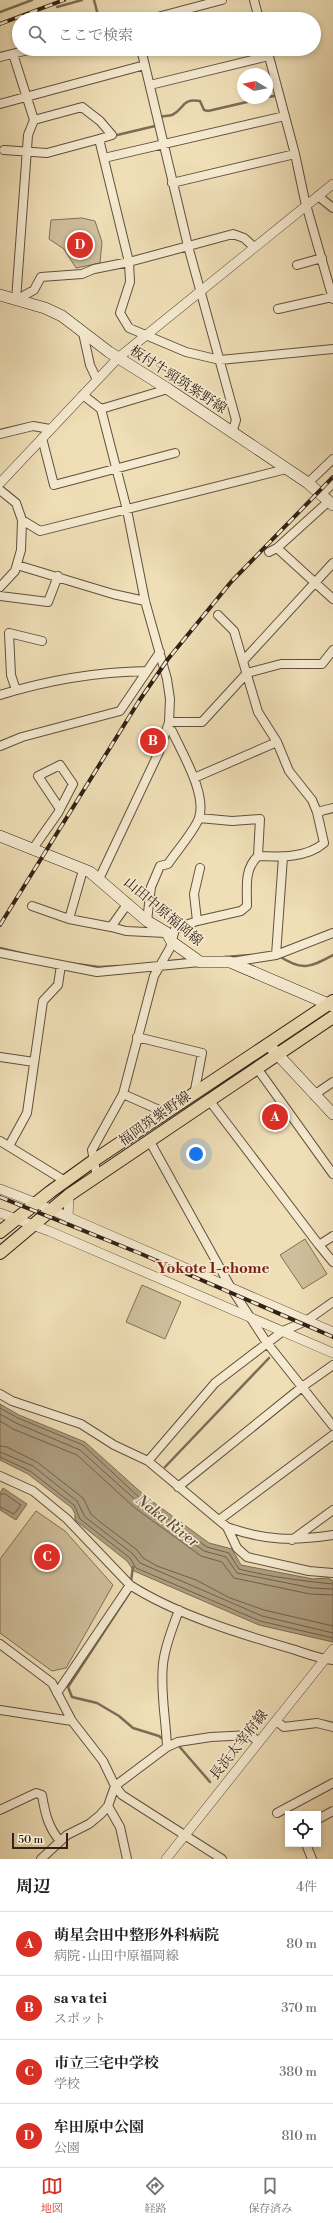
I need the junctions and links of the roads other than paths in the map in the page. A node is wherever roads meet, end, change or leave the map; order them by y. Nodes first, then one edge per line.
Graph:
1 (222, 0) edge
2 (254, 0) edge
3 (177, 12) edge
4 (257, 12) edge
5 (12, 54) edge
6 (15, 56) edge
7 (143, 56) edge
8 (253, 56) edge
9 (269, 56) edge
10 (0, 57) edge
11 (145, 66) junction
12 (150, 84) junction
13 (27, 96) junction
14 (0, 104) edge
15 (285, 116) junction
16 (34, 120) junction
17 (99, 139) junction
18 (164, 144) junction
19 (4, 150) dead end
20 (27, 151) junction
21 (295, 154) junction
22 (104, 158) junction
23 (172, 183) junction
24 (333, 184) edge
25 (318, 196) junction
26 (307, 205) junction
27 (333, 208) edge
28 (188, 246) junction
29 (254, 247) junction
30 (322, 258) junction
31 (129, 262) junction
32 (297, 265) dead end
33 (330, 275) edge
34 (200, 291) junction
35 (0, 295) edge
36 (333, 298) edge
37 (16, 300) junction
38 (278, 309) dead end
39 (82, 333) junction
40 (146, 335) junction
41 (333, 349) edge
42 (118, 358) junction
43 (220, 360) junction
44 (97, 380) junction
45 (168, 389) junction
46 (83, 395) junction
47 (102, 409) junction
48 (50, 429) junction
49 (232, 433) junction
50 (0, 434) edge
51 (42, 438) junction
52 (176, 454) dead end
53 (333, 460) edge
54 (286, 469) junction
55 (117, 470) junction
56 (0, 483) edge
57 (333, 483) edge
58 (308, 484) junction
59 (0, 490) edge
60 (328, 500) edge
61 (127, 510) junction
62 (22, 520) junction
63 (277, 548) junction
64 (269, 552) dead end
65 (333, 562) edge
66 (17, 565) junction
67 (58, 576) junction
68 (316, 583) junction
69 (0, 587) edge
70 (0, 596) edge
71 (333, 599) edge
72 (145, 601) junction
73 (218, 615) dead end
74 (42, 641) dead end
75 (333, 650) edge
76 (160, 652) junction
77 (243, 661) junction
78 (322, 664) junction
79 (333, 664) edge
80 (147, 671) junction
81 (247, 673) junction
82 (16, 690) junction
83 (0, 695) edge
84 (168, 725) junction
85 (277, 742) junction
86 (0, 746) edge
87 (194, 778) junction
88 (333, 808) edge
89 (60, 809) junction
90 (317, 812) junction
91 (199, 818) junction
92 (0, 836) edge
93 (32, 850) junction
94 (258, 856) junction
95 (283, 857) junction
96 (200, 868) dead end
97 (83, 870) junction
98 (99, 879) junction
99 (128, 903) junction
100 (32, 906) dead end
101 (69, 919) junction
102 (147, 921) junction
103 (197, 921) junction
104 (111, 927) junction
105 (333, 933) edge
106 (170, 941) junction
107 (0, 953) edge
108 (274, 956) junction
109 (196, 960) junction
110 (230, 962) junction
111 (61, 965) junction
112 (159, 966) junction
113 (332, 1004) edge
114 (333, 1017) edge
115 (137, 1036) junction
116 (268, 1044) junction
117 (276, 1054) junction
118 (0, 1057) edge
119 (34, 1062) junction
120 (257, 1068) junction
121 (333, 1082) edge
122 (123, 1094) junction
123 (194, 1095) junction
124 (314, 1095) junction
125 (209, 1100) junction
126 (166, 1113) junction
127 (333, 1114) edge
128 (149, 1140) junction
129 (0, 1141) edge
130 (9, 1146) junction
131 (93, 1161) junction
132 (333, 1174) edge
133 (97, 1176) junction
134 (65, 1181) junction
135 (0, 1189) edge
136 (69, 1195) junction
137 (36, 1203) junction
138 (51, 1209) junction
139 (0, 1213) edge
140 (68, 1218) junction
141 (16, 1219) junction
142 (33, 1225) junction
143 (0, 1232) edge
144 (333, 1236) edge
145 (319, 1245) junction
146 (0, 1253) edge
147 (333, 1262) edge
148 (231, 1288) junction
149 (333, 1302) edge
150 (250, 1317) junction
151 (306, 1321) junction
152 (283, 1331) junction
153 (333, 1332) edge
154 (267, 1343) junction
155 (333, 1353) edge
156 (333, 1365) edge
157 (302, 1387) junction
158 (0, 1394) edge
159 (333, 1426) edge
160 (333, 1435) edge
161 (148, 1461) junction
162 (0, 1476) edge
163 (178, 1487) junction
164 (333, 1510) edge
165 (219, 1520) junction
166 (227, 1527) junction
167 (333, 1535) edge
168 (292, 1540) junction
169 (333, 1573) edge
170 (130, 1586) junction
171 (179, 1610) junction
172 (0, 1644) edge
173 (330, 1656) edge
174 (57, 1693) junction
175 (0, 1710) edge
176 (72, 1721) junction
177 (276, 1721) junction
178 (333, 1727) edge
179 (259, 1742) junction
180 (167, 1747) junction
181 (333, 1783) edge
182 (115, 1786) junction
183 (108, 1806) junction
184 (0, 1810) edge
185 (333, 1811) edge
186 (277, 1813) dead end
187 (321, 1817) edge
188 (184, 1837) junction
189 (60, 1841) junction
190 (307, 1847) edge
191 (41, 1859) edge
192 (127, 1859) edge
193 (166, 1859) edge
194 (222, 1859) edge
195 (312, 1859) edge

1 - 3 street
2 - 4 street
5 - 10 street
6 - 13 street
7 - 11 street
8 - 12 street
9 - 15 street
11 - 12 street
11 - 13 street
12 - 18 street
13 - 14 street
13 - 16 street
15 - 18 street
15 - 21 street
16 - 17 street
16 - 20 street
17 - 20 street
17 - 22 street
18 - 22 street
18 - 23 street
19 - 20 street
20 - 37 street
21 - 23 street
21 - 26 street
22 - 31 street
23 - 28 street
24 - 25 street
25 - 26 street
25 - 27 street
26 - 29 street
26 - 30 street
28 - 29 street
28 - 31 street
28 - 34 street
29 - 34 street
30 - 32 street
30 - 33 street
31 - 37 street
31 - 40 street
33 - 36 street
34 - 40 street
34 - 43 street
35 - 37 main road, 板付牛頸筑紫野線
36 - 38 street
37 - 39 main road, 板付牛頸筑紫野線
39 - 42 main road, 板付牛頸筑紫野線
39 - 44 street
40 - 42 street
40 - 43 street
41 - 43 street
42 - 44 street
42 - 45 main road, 板付牛頸筑紫野線
43 - 49 street
44 - 46 street
45 - 47 street
45 - 49 main road, 板付牛頸筑紫野線
46 - 47 street
46 - 48 street
47 - 55 street
48 - 50 street
48 - 51 street
49 - 54 main road, 板付牛頸筑紫野線
51 - 55 street
51 - 56 street
52 - 55 street
53 - 58 street
54 - 58 main road, 板付牛頸筑紫野線
54 - 61 street
55 - 61 street
57 - 60 street
58 - 60 main road, 板付牛頸筑紫野線
59 - 62 street
60 - 63 street
61 - 62 street
61 - 72 street
62 - 66 street
63 - 64 street
63 - 68 street
65 - 68 street
66 - 67 street
66 - 69 street
67 - 70 street
67 - 72 street
68 - 71 street
68 - 77 street
72 - 76 street
73 - 77 street
74 - 82 street
75 - 78 street
76 - 80 street
76 - 84 street
77 - 81 street
78 - 79 street
78 - 81 street
80 - 82 street
80 - 86 street
81 - 84 street
81 - 85 street
82 - 83 street
84 - 87 street
84 - 98 street
85 - 87 street
85 - 90 street
87 - 91 street
88 - 90 street
89 - 89 street
89 - 93 street
90 - 95 street
91 - 94 street
91 - 102 street
92 - 93 main road, 山田中原福岡線
93 - 97 main road, 山田中原福岡線
94 - 95 street
94 - 103 street
95 - 108 street
96 - 103 street
97 - 98 main road, 山田中原福岡線
97 - 101 street
98 - 99 main road, 山田中原福岡線
99 - 102 main road, 山田中原福岡線
99 - 104 street
100 - 101 street
101 - 104 street
102 - 106 main road, 山田中原福岡線
103 - 106 street
104 - 106 street
105 - 108 street
106 - 109 main road, 山田中原福岡線
106 - 112 street
107 - 111 street
108 - 110 street
109 - 110 main road, 山田中原福岡線
109 - 112 street
110 - 113 main road, 山田中原福岡線
111 - 112 street
111 - 119 street
112 - 115 street
113 - 116 main road, 福岡筑紫野線
114 - 117 main road, 福岡筑紫野線
115 - 122 street
115 - 123 street
116 - 117 main road
116 - 123 main road, 福岡筑紫野線
117 - 120 main road, 福岡筑紫野線
117 - 124 main road
118 - 119 street
119 - 130 street
120 - 125 main road, 福岡筑紫野線
120 - 132 street
121 - 124 street
122 - 126 street
122 - 131 street
123 - 126 main road, 福岡筑紫野線
124 - 127 main road
125 - 128 main road, 福岡筑紫野線
125 - 145 street
126 - 131 main road, 福岡筑紫野線
128 - 133 main road, 福岡筑紫野線
128 - 148 street
129 - 130 street
130 - 134 street
131 - 133 street
131 - 134 main road, 福岡筑紫野線
133 - 136 main road, 福岡筑紫野線
134 - 137 main road, 福岡筑紫野線
135 - 137 street
136 - 138 main road, 福岡筑紫野線
136 - 140 street
137 - 138 street
137 - 141 main road, 福岡筑紫野線
138 - 140 street
138 - 142 main road, 福岡筑紫野線
139 - 141 street
140 - 148 street
141 - 142 street
141 - 143 main road, 福岡筑紫野線
142 - 146 main road, 福岡筑紫野線
142 - 150 street
144 - 145 street
145 - 147 street
148 - 150 street
148 - 151 street
149 - 151 street
150 - 152 street
150 - 154 street
151 - 152 street
151 - 153 street
152 - 154 street
152 - 155 street
154 - 157 street
154 - 161 street
156 - 157 street
157 - 159 street
157 - 163 street
158 - 161 street
160 - 165 street
161 - 163 street
162 - 170 street
163 - 165 street
164 - 168 street
165 - 166 street
166 - 168 street
166 - 169 street
167 - 168 street
170 - 171 street
170 - 174 street
171 - 173 street
171 - 180 street
172 - 174 street
173 - 177 street, 長浜太宰府線
174 - 176 street
175 - 176 street
176 - 182 street
177 - 178 street
177 - 179 street, 長浜太宰府線
179 - 180 street
179 - 188 street, 長浜太宰府線
180 - 182 street
181 - 186 street
182 - 183 street
182 - 188 street
183 - 189 street
183 - 192 street
184 - 189 street
185 - 187 street
188 - 193 street, 長浜太宰府線
188 - 194 street
189 - 191 street
190 - 195 street

